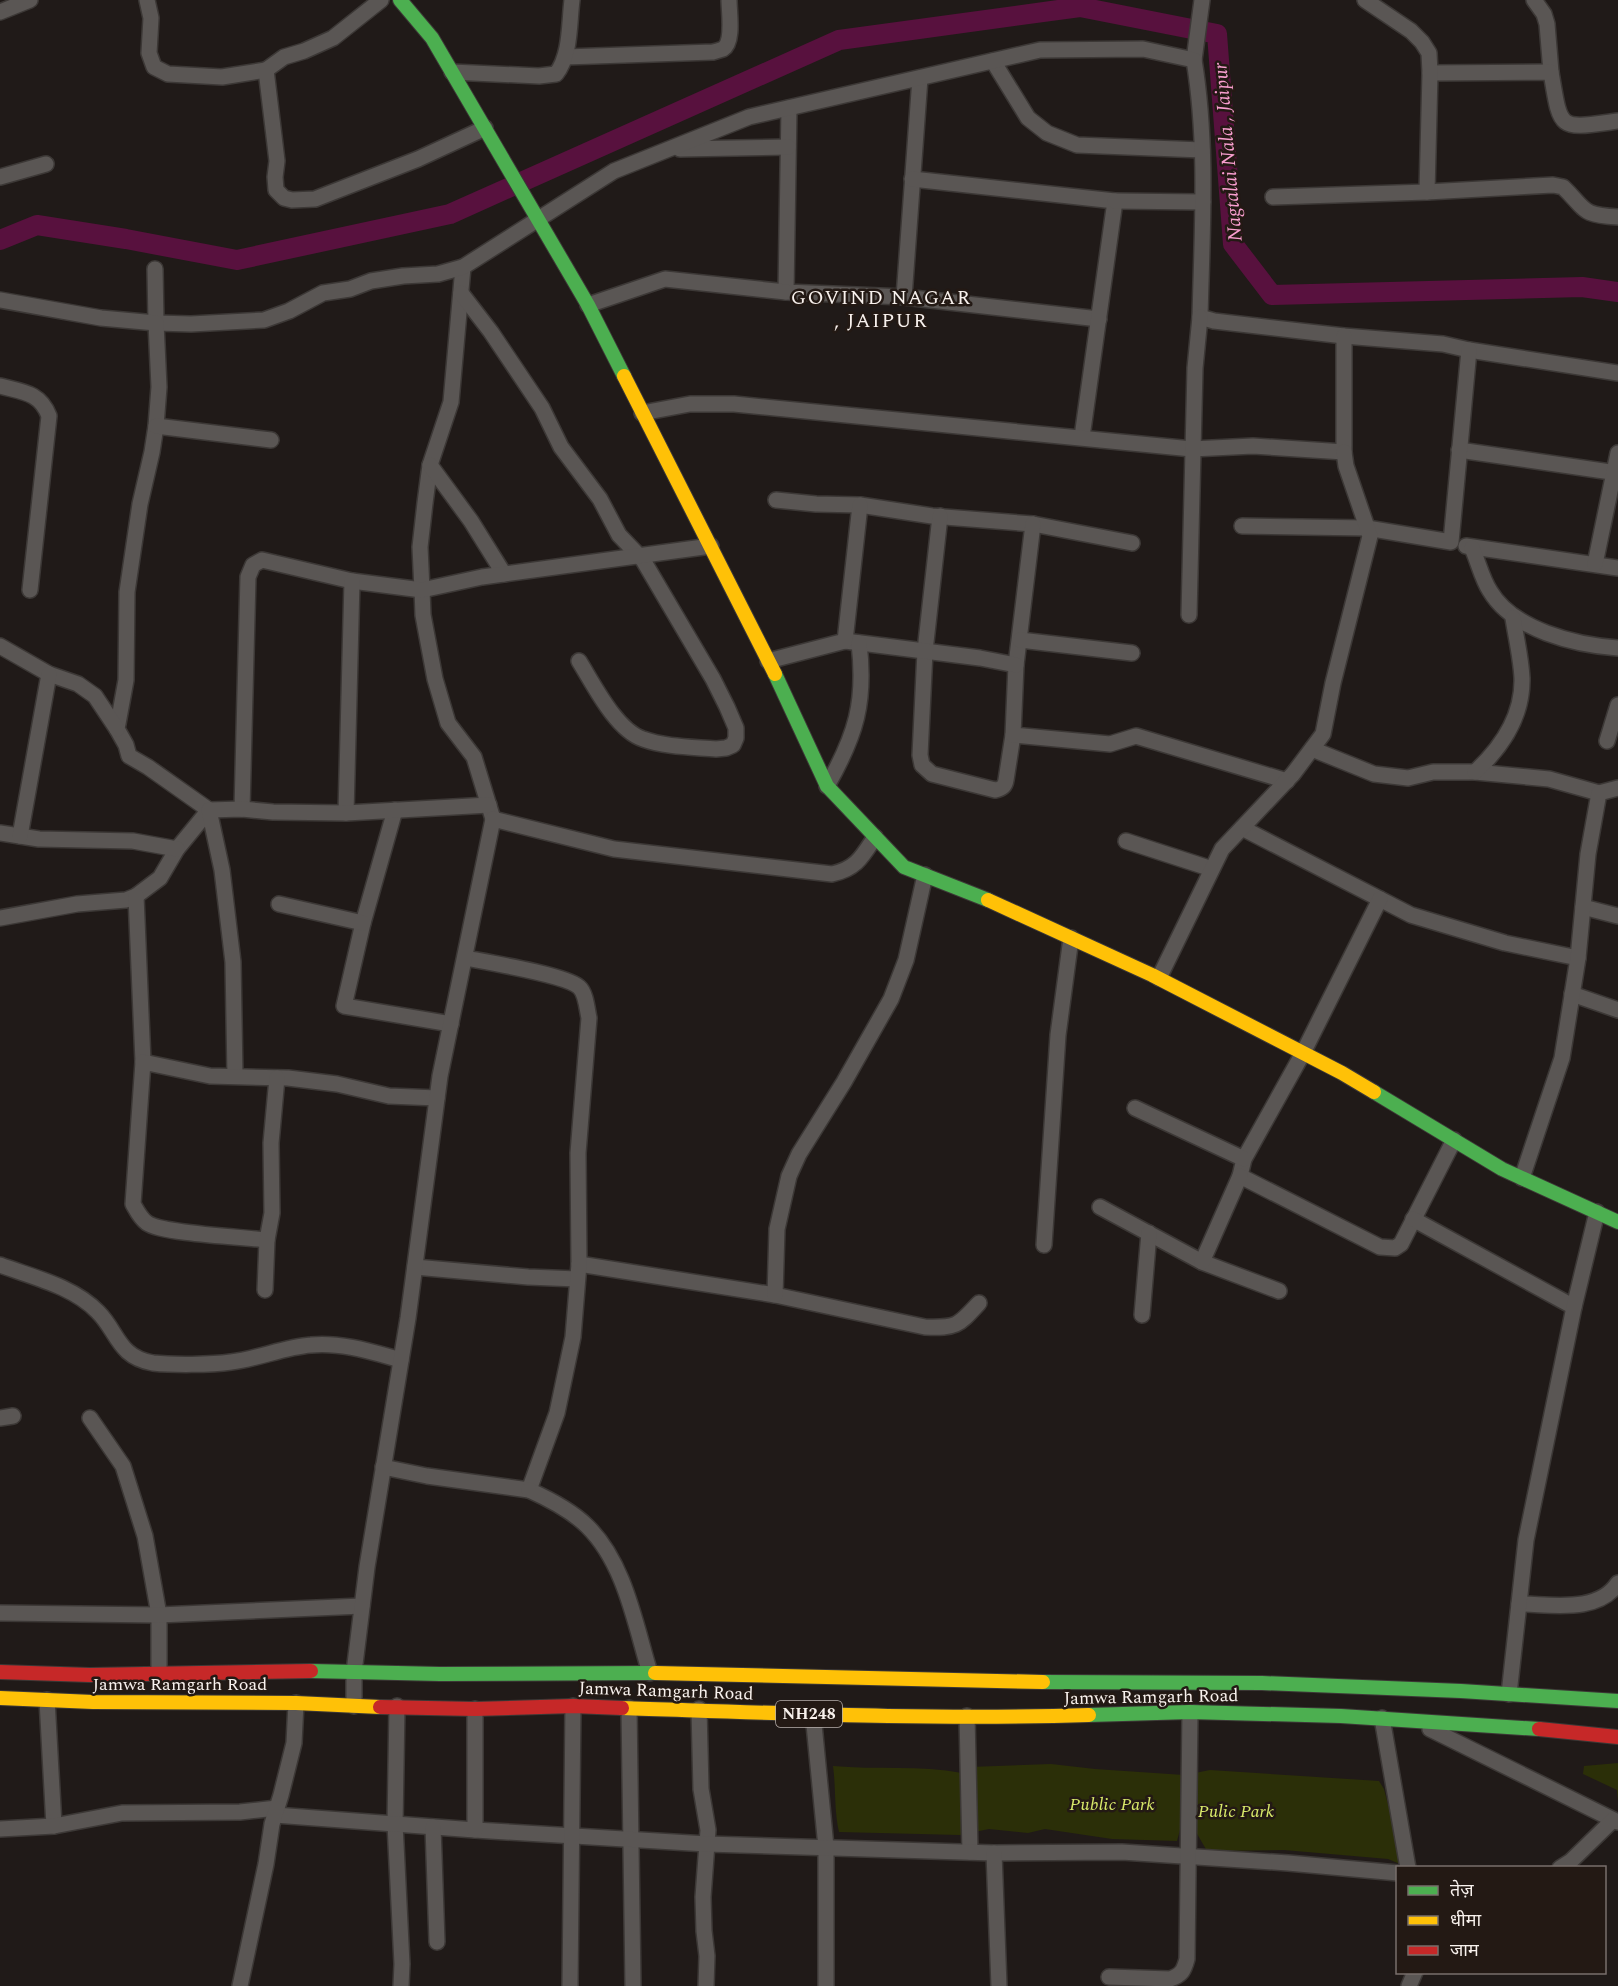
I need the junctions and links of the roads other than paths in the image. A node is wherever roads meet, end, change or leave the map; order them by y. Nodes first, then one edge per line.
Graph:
1 (30, 0) edge
2 (147, 0) edge
3 (381, 0) edge
4 (400, 0) edge
5 (572, 0) edge
6 (729, 0) edge
7 (1365, 0) edge
8 (1534, 0) edge
9 (1202, 1) edge
10 (0, 12) edge
11 (1195, 53) junction
12 (565, 57) junction
13 (993, 61) junction
14 (266, 70) junction
15 (452, 72) junction
16 (1551, 72) junction
17 (1430, 73) junction
18 (920, 78) junction
19 (789, 108) junction
20 (1618, 121) edge
21 (485, 128) junction
22 (788, 147) junction
23 (669, 149) junction
24 (1202, 150) junction
25 (46, 164) dead end
26 (0, 177) edge
27 (912, 178) junction
28 (1427, 192) junction
29 (1274, 197) dead end
30 (1115, 201) junction
31 (1203, 202) junction
32 (1618, 217) edge
33 (538, 218) junction
34 (463, 267) junction
35 (155, 269) dead end
36 (786, 292) junction
37 (460, 293) junction
38 (904, 297) junction
39 (0, 300) edge
40 (588, 305) junction
41 (1200, 317) junction
42 (1099, 319) junction
43 (156, 323) junction
44 (1344, 336) junction
45 (1469, 350) junction
46 (1618, 373) edge
47 (0, 386) edge
48 (642, 413) junction
49 (156, 426) junction
50 (1082, 437) junction
51 (271, 440) dead end
52 (1192, 449) junction
53 (1459, 450) junction
54 (1344, 452) junction
55 (1618, 453) edge
56 (430, 465) junction
57 (1617, 473) edge
58 (776, 500) dead end
59 (860, 505) junction
60 (940, 516) junction
61 (1033, 525) junction
62 (1242, 526) dead end
63 (1367, 528) junction
64 (1451, 542) junction
65 (1132, 543) dead end
66 (711, 546) junction
67 (1472, 548) junction
68 (639, 556) junction
69 (1595, 564) junction
70 (1618, 568) edge
71 (504, 574) junction
72 (352, 581) junction
73 (30, 590) dead end
74 (422, 590) junction
75 (1189, 615) dead end
76 (1514, 618) junction
77 (1020, 640) junction
78 (852, 642) junction
79 (0, 646) edge
80 (1618, 648) edge
81 (925, 651) junction
82 (1132, 653) dead end
83 (768, 661) junction
84 (579, 662) dead end
85 (1016, 665) junction
86 (49, 674) junction
87 (1618, 705) edge
88 (117, 729) junction
89 (1013, 735) junction
90 (1607, 741) dead end
91 (1312, 749) junction
92 (1475, 772) junction
93 (1287, 781) junction
94 (827, 786) junction
95 (1618, 788) edge
96 (1599, 793) junction
97 (242, 809) junction
98 (209, 810) junction
99 (395, 810) junction
100 (491, 812) junction
101 (346, 813) junction
102 (1242, 828) junction
103 (0, 833) edge
104 (20, 836) junction
105 (875, 837) junction
106 (1126, 841) dead end
107 (177, 849) junction
108 (1212, 869) junction
109 (925, 875) junction
110 (136, 896) junction
111 (1380, 899) junction
112 (279, 904) dead end
113 (1583, 906) junction
114 (1618, 916) edge
115 (0, 918) edge
116 (363, 923) junction
117 (1071, 938) junction
118 (465, 958) junction
119 (1578, 958) junction
120 (1159, 978) junction
121 (1572, 994) junction
122 (1618, 1010) edge
123 (451, 1024) junction
124 (1303, 1053) junction
125 (143, 1062) junction
126 (235, 1077) junction
127 (277, 1078) junction
128 (437, 1098) junction
129 (1135, 1108) dead end
130 (1454, 1140) junction
131 (1244, 1159) junction
132 (1240, 1176) junction
133 (1522, 1178) junction
134 (1100, 1207) dead end
135 (1597, 1212) junction
136 (1413, 1219) junction
137 (1618, 1222) edge
138 (1149, 1233) junction
139 (267, 1240) junction
140 (1044, 1245) dead end
141 (1202, 1262) junction
142 (0, 1265) edge
143 (415, 1267) junction
144 (578, 1271) junction
145 (265, 1290) dead end
146 (1279, 1291) dead end
147 (774, 1294) junction
148 (979, 1303) dead end
149 (1574, 1307) junction
150 (1142, 1315) dead end
151 (401, 1360) junction
152 (90, 1418) dead end
153 (383, 1467) junction
154 (529, 1490) junction
155 (1618, 1583) edge
156 (1519, 1604) junction
157 (362, 1606) junction
158 (0, 1613) edge
159 (159, 1615) junction
160 (0, 1672) edge
161 (354, 1672) junction
162 (159, 1673) junction
163 (650, 1673) junction
164 (1509, 1694) junction
165 (0, 1698) edge
166 (47, 1700) junction
167 (1618, 1701) edge
168 (296, 1702) junction
169 (354, 1706) junction
170 (396, 1706) junction
171 (573, 1706) junction
172 (629, 1708) junction
173 (475, 1709) junction
174 (699, 1709) junction
175 (1190, 1712) junction
176 (813, 1714) junction
177 (967, 1716) junction
178 (1382, 1718) junction
179 (1411, 1719) junction
180 (1618, 1737) edge
181 (276, 1811) junction
182 (1616, 1821) edge
183 (395, 1824) junction
184 (54, 1826) junction
185 (433, 1827) junction
186 (0, 1829) edge
187 (475, 1830) junction
188 (573, 1836) junction
189 (632, 1840) junction
190 (707, 1844) junction
191 (826, 1847) junction
192 (970, 1852) junction
193 (994, 1853) junction
194 (1188, 1857) junction
195 (1408, 1866) edge
196 (1563, 1866) edge
197 (1396, 1873) edge
198 (437, 1942) dead end
199 (1109, 1977) dead end
200 (240, 1986) edge
201 (401, 1986) edge
202 (570, 1986) edge
203 (633, 1986) edge
204 (706, 1986) edge
205 (826, 1986) edge
206 (999, 1986) edge

1 - 10 street
2 - 14 street
3 - 14 street
4 - 15 main road
5 - 12 street
6 - 12 street
7 - 17 street
8 - 16 street
9 - 11 street
11 - 13 street
11 - 24 street
12 - 15 street
13 - 18 street
13 - 24 street
14 - 21 street
15 - 21 main road
16 - 17 street
16 - 20 street
17 - 28 street
18 - 19 street
18 - 27 street
19 - 22 street
19 - 23 street
21 - 33 main road
22 - 23 street
22 - 36 street
23 - 33 street
24 - 31 street
25 - 26 street
27 - 30 street
27 - 38 street
28 - 29 street
28 - 32 street
30 - 31 street
30 - 42 street
31 - 41 street
33 - 34 street
33 - 40 main road
34 - 37 street
34 - 43 street
35 - 43 street
36 - 38 street
36 - 40 street
37 - 56 street
37 - 68 street
38 - 42 street
39 - 43 street
40 - 48 main road
41 - 44 street
41 - 52 street
42 - 50 street
43 - 49 street
44 - 45 street
44 - 54 street
45 - 46 street
45 - 53 street
47 - 73 street
48 - 50 street
48 - 66 main road
49 - 51 street
49 - 88 street
50 - 52 street
52 - 54 street
52 - 75 street
53 - 57 street
53 - 64 street
54 - 63 street
55 - 57 street
56 - 71 street
56 - 74 street
57 - 69 street
58 - 59 street
59 - 60 street
59 - 78 street
60 - 61 street
60 - 81 street
61 - 65 street
61 - 77 street
62 - 63 street
63 - 64 street
63 - 91 street
64 - 67 street
66 - 68 street
66 - 83 main road
67 - 69 street
67 - 76 street
68 - 71 street
68 - 84 street
69 - 70 street
71 - 74 street
72 - 74 street
72 - 97 street
72 - 101 street
74 - 100 street
76 - 80 street
76 - 92 street
77 - 82 street
77 - 85 street
78 - 81 street
78 - 83 street
78 - 94 street
79 - 86 street
81 - 85 street
81 - 89 street
83 - 94 main road
85 - 89 street
86 - 88 street
86 - 104 street
87 - 90 street
88 - 98 street
89 - 93 street
91 - 92 street
91 - 93 street
92 - 96 street
93 - 102 street
94 - 105 main road
95 - 96 street
96 - 113 street
97 - 98 street
97 - 101 street
98 - 107 street
98 - 126 street
99 - 100 street
99 - 101 street
99 - 116 street
100 - 105 street
100 - 118 street
102 - 108 street
102 - 111 street
103 - 104 street
104 - 107 street
105 - 109 main road
106 - 108 street
107 - 110 street
108 - 120 street
109 - 117 main road
109 - 147 street
110 - 115 street
110 - 125 street
111 - 119 street
111 - 124 street
112 - 116 street
113 - 114 street
113 - 119 street
116 - 123 street
117 - 120 main road
117 - 140 street
118 - 123 street
118 - 144 street
119 - 121 street
120 - 124 main road
121 - 122 street
121 - 133 street
123 - 128 street
124 - 130 main road
124 - 131 street
125 - 126 street
125 - 139 street
126 - 127 street
127 - 128 street
127 - 139 street
128 - 143 street
129 - 131 street
130 - 133 main road
130 - 136 street
131 - 132 street
132 - 136 street
132 - 141 street
133 - 135 main road
134 - 138 street
135 - 137 main road
135 - 149 street
136 - 149 street
138 - 141 street
138 - 150 street
139 - 145 street
141 - 146 street
142 - 151 street
143 - 144 street
143 - 151 street
144 - 147 street
144 - 154 street
147 - 148 street
149 - 156 street
151 - 153 street
152 - 159 street
153 - 154 street
153 - 157 street
154 - 163 street
155 - 156 street
156 - 164 street
157 - 159 street
157 - 161 street
158 - 159 street
159 - 162 street
160 - 162 main road, Jamwa Ramgarh Road / NH248
161 - 162 main road, Jamwa Ramgarh Road / NH248
161 - 163 main road, Jamwa Ramgarh Road / NH248
161 - 169 street
163 - 164 main road, Jamwa Ramgarh Road / NH248
164 - 167 main road, Jamwa Ramgarh Road / NH248
165 - 166 main road, Jamwa Ramgarh Road / NH248
166 - 168 main road, Jamwa Ramgarh Road / NH248
166 - 184 street
168 - 169 main road, Jamwa Ramgarh Road / NH248
168 - 181 street
169 - 170 main road, Jamwa Ramgarh Road / NH248
170 - 173 main road, Jamwa Ramgarh Road / NH248
170 - 183 street
171 - 172 main road, Jamwa Ramgarh Road / NH248
171 - 173 main road, Jamwa Ramgarh Road / NH248
171 - 188 street
172 - 174 main road, Jamwa Ramgarh Road / NH248
172 - 189 street
173 - 187 street
174 - 176 main road, Jamwa Ramgarh Road / NH248
174 - 190 street
175 - 177 main road, Jamwa Ramgarh Road / NH248
175 - 178 main road, Jamwa Ramgarh Road / NH248
175 - 194 street
176 - 177 main road, Jamwa Ramgarh Road / NH248
176 - 191 street
177 - 192 street
178 - 179 main road, Jamwa Ramgarh Road / NH248
178 - 195 street
179 - 180 main road, Jamwa Ramgarh Road / NH248
179 - 182 street
181 - 183 street
181 - 184 street
181 - 200 street
182 - 196 street
183 - 185 street
183 - 201 street
184 - 186 street
185 - 187 street
185 - 198 street
187 - 188 street
188 - 189 street
188 - 202 street
189 - 190 street
189 - 203 street
190 - 191 street
190 - 204 street
191 - 192 street
191 - 205 street
192 - 193 street
193 - 194 street
193 - 206 street
194 - 197 street
194 - 199 street

